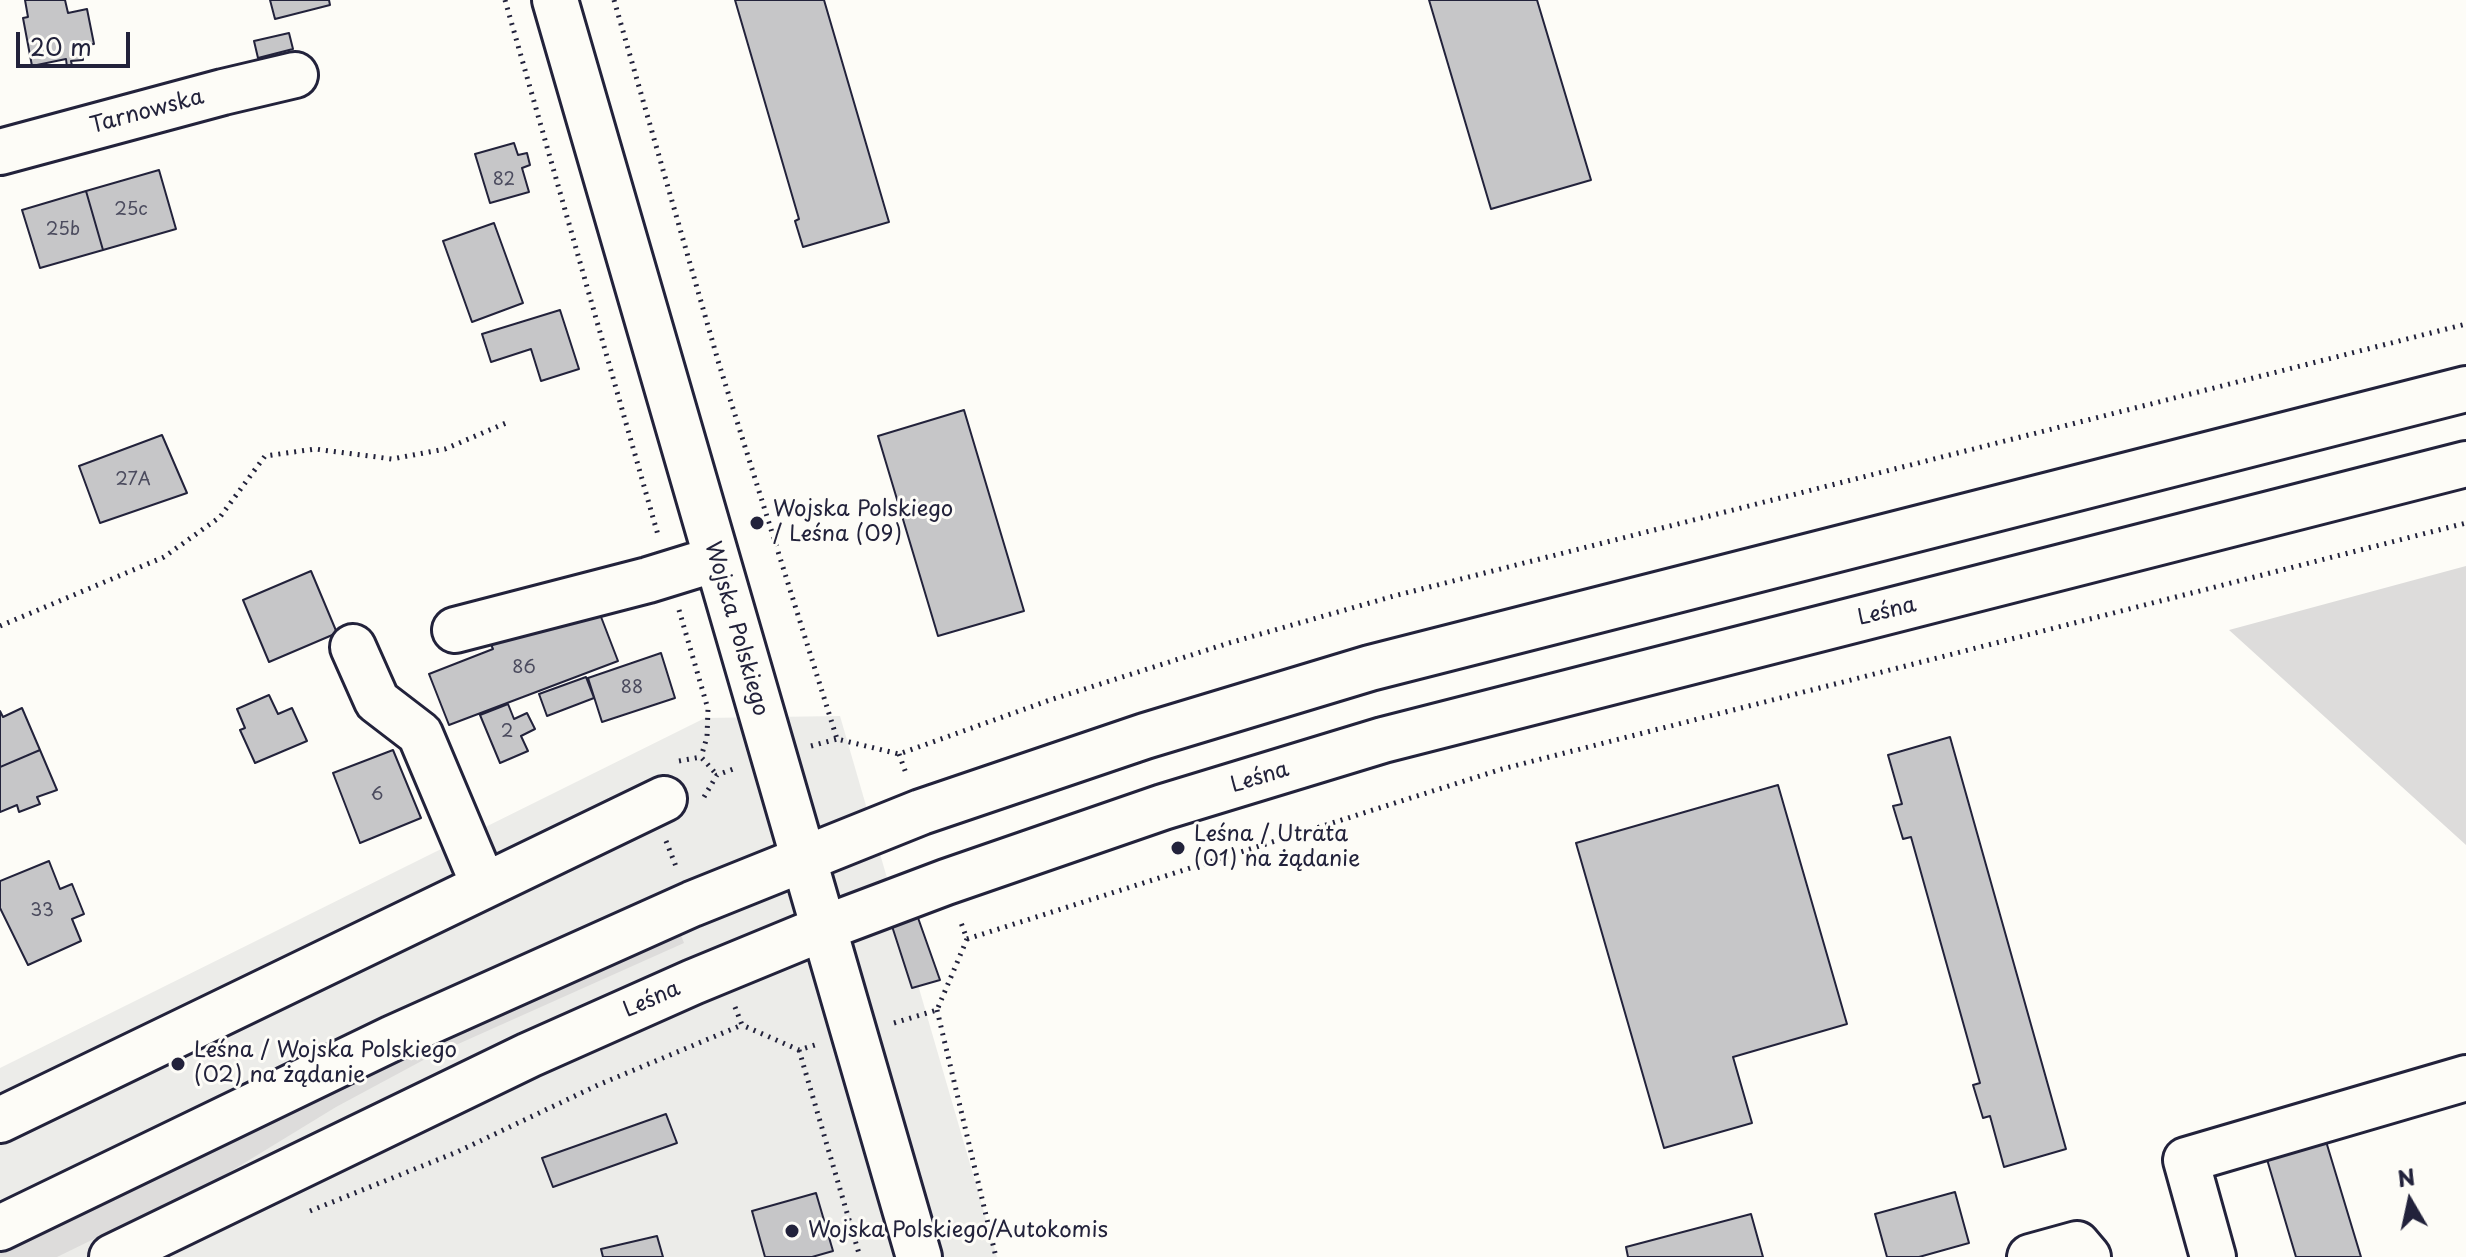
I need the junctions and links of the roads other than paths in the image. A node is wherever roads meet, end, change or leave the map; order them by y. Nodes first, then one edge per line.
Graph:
1 (555, 0) edge
2 (295, 75) dead end
3 (0, 152) edge
4 (2466, 389) edge
5 (2466, 464) edge
6 (716, 559) junction
7 (455, 630) dead end
8 (353, 647) dead end
9 (664, 799) dead end
10 (803, 858) junction
11 (484, 886) junction
12 (824, 928) junction
13 (2466, 1078) edge
14 (0, 1120) edge
15 (0, 1228) edge
16 (112, 1257) edge
17 (919, 1257) edge
18 (2030, 1257) edge
19 (2088, 1257) edge
20 (2213, 1257) edge

1 - 6 main road, Wojska Polskiego
2 - 3 main road, Tarnowska
4 - 10 main road
5 - 12 main road, Leśna
6 - 7 main road
6 - 10 main road, Wojska Polskiego
8 - 11 main road
9 - 11 main road
10 - 12 main road, Wojska Polskiego
10 - 15 main road
11 - 14 main road
12 - 16 main road, Leśna
12 - 17 main road, Wojska Polskiego
13 - 20 main road
18 - 19 main road

